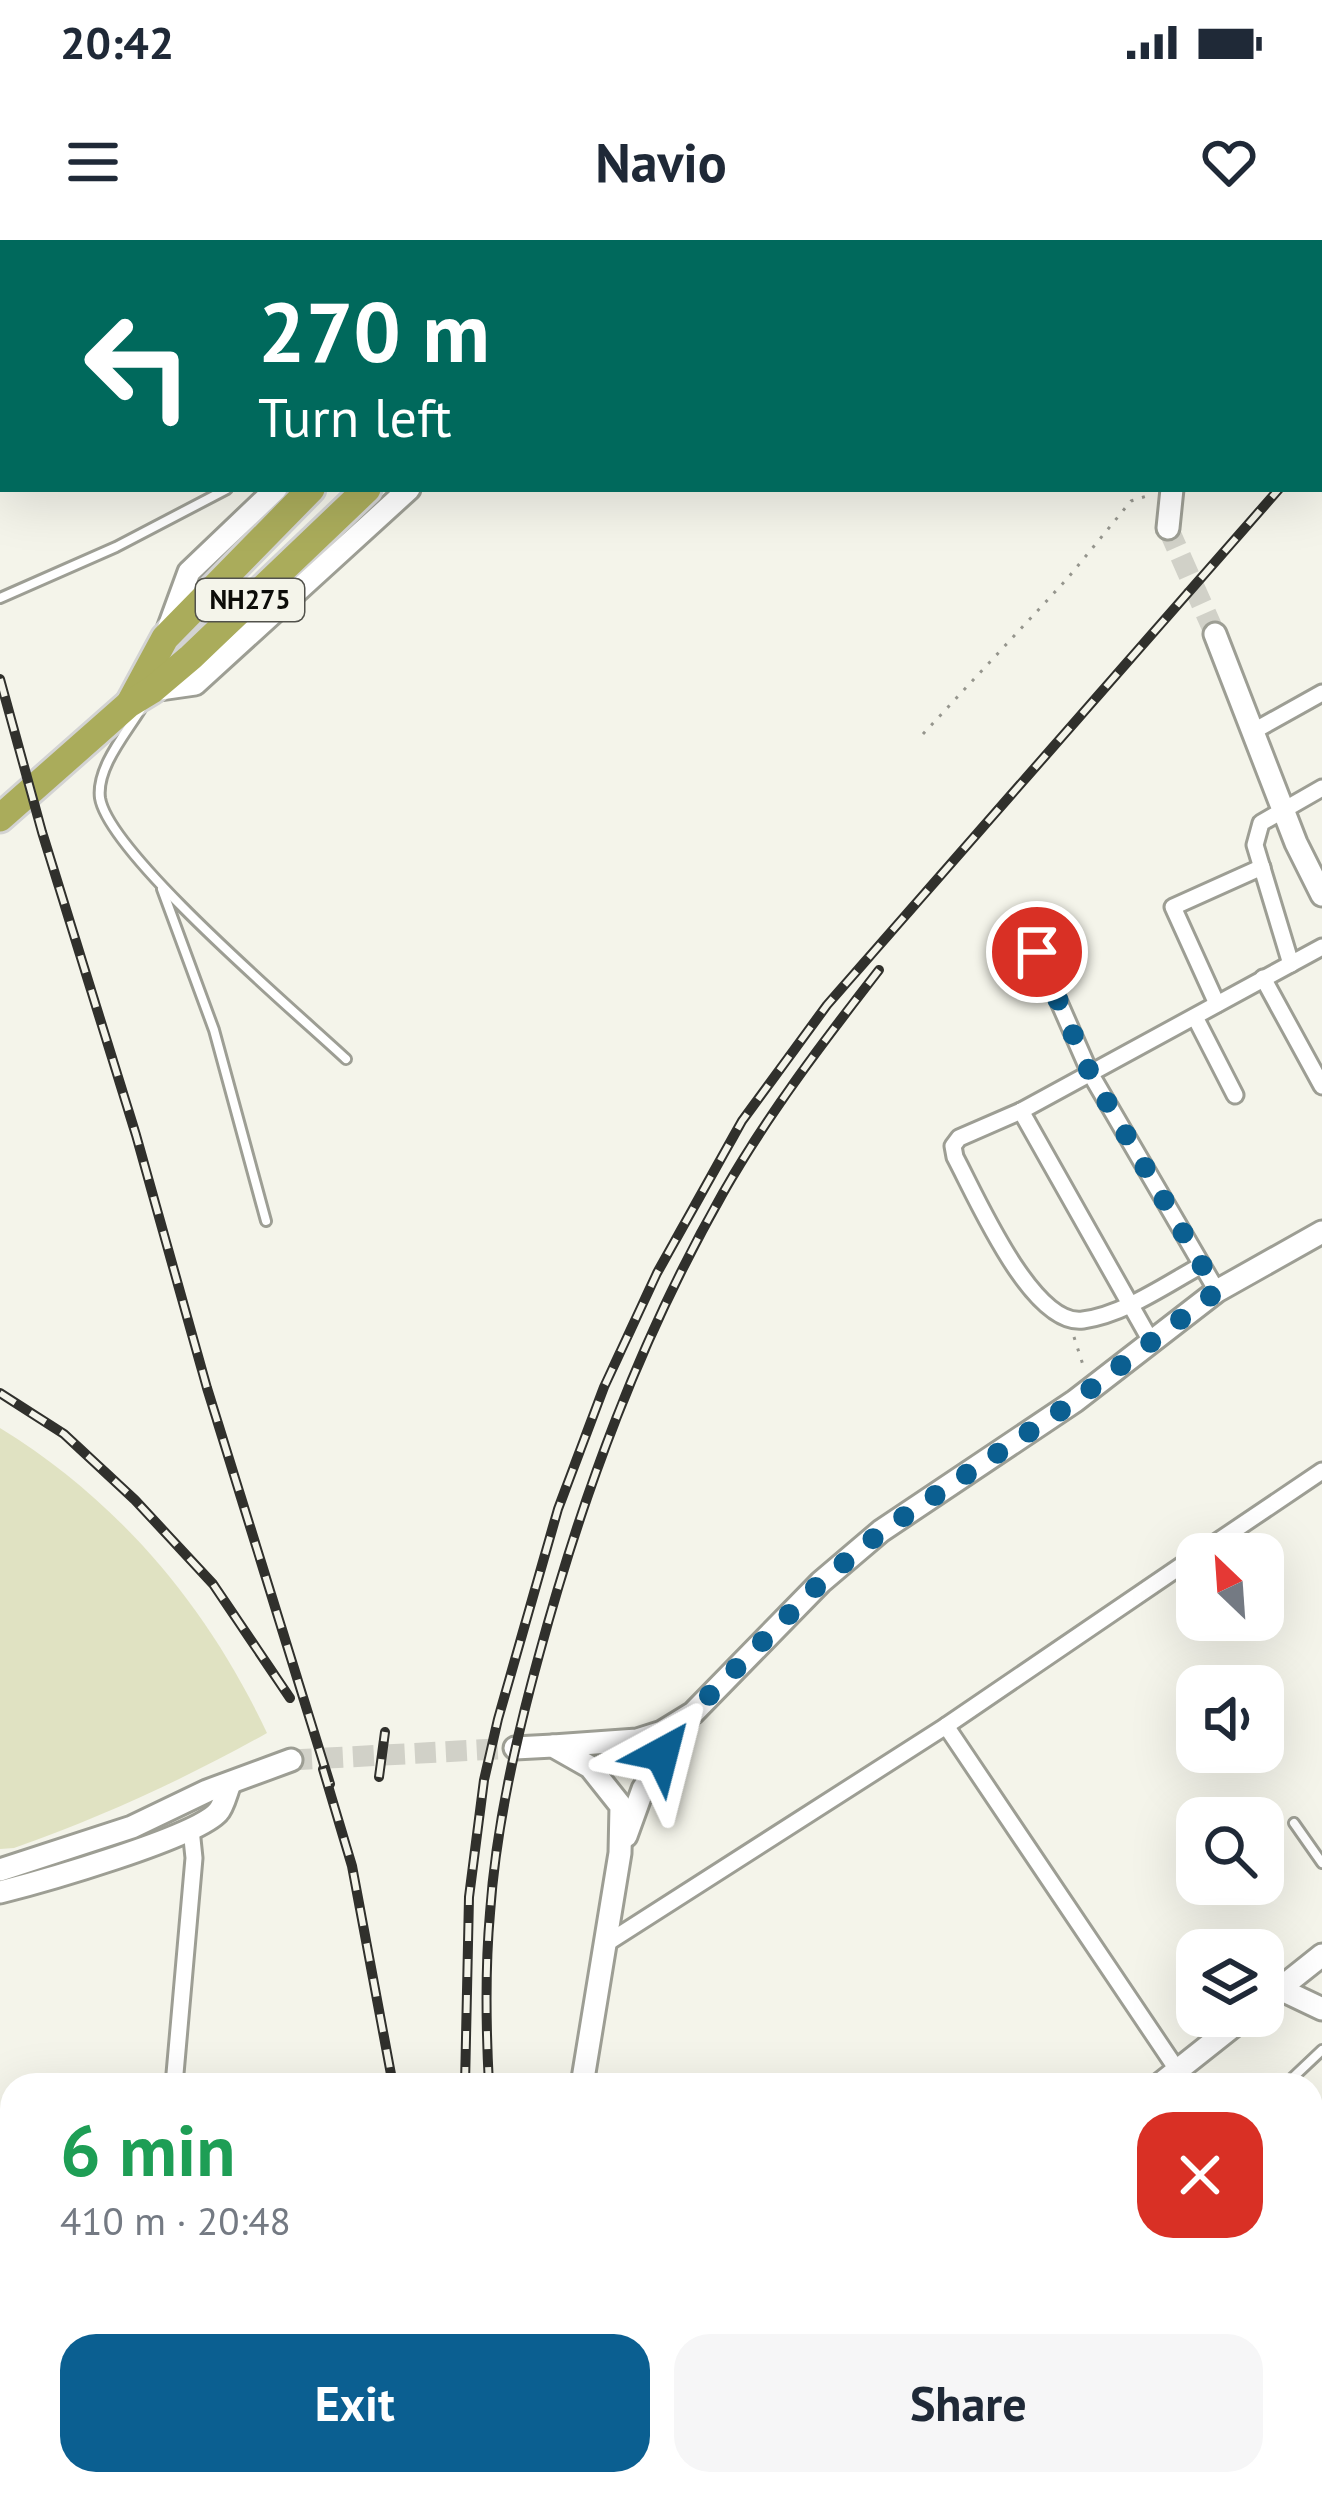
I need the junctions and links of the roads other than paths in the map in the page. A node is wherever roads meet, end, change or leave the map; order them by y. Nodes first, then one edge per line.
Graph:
1 (221, 492) edge
2 (273, 492) edge
3 (304, 492) edge
4 (364, 492) edge
5 (406, 492) edge
6 (1171, 492) edge
7 (1168, 528) tunnel mouth
8 (0, 598) edge
9 (1215, 634) tunnel mouth
10 (165, 638) junction
11 (1322, 693) edge
12 (140, 697) junction
13 (1252, 732) junction
14 (1322, 788) edge
15 (1282, 808) junction
16 (0, 818) edge
17 (1262, 867) junction
18 (1320, 884) edge
19 (162, 888) junction
20 (1322, 947) edge
21 (1037, 952) dead end
22 (1291, 964) junction
23 (1263, 978) junction
24 (1217, 1004) junction
25 (1195, 1017) junction
26 (346, 1059) dead end
27 (1090, 1073) junction
28 (1322, 1086) edge
29 (1235, 1095) dead end
30 (1021, 1111) junction
31 (266, 1221) dead end
32 (1322, 1232) edge
33 (1202, 1265) junction
34 (1217, 1291) junction
35 (1130, 1305) junction
36 (1151, 1343) junction
37 (1322, 1471) edge
38 (1230, 1533) edge
39 (1176, 1570) edge
40 (692, 1713) junction
41 (946, 1726) junction
42 (553, 1746) junction
43 (514, 1748) tunnel mouth
44 (291, 1760) tunnel mouth
45 (229, 1786) junction
46 (1294, 1823) dead end
47 (191, 1829) junction
48 (620, 1853) junction
49 (1322, 1863) edge
50 (0, 1870) edge
51 (0, 1892) edge
52 (604, 1945) junction
53 (1314, 1962) edge
54 (1284, 1985) edge
55 (1284, 1999) edge
56 (1322, 2009) edge
57 (1220, 2037) edge
58 (1322, 2050) edge
59 (1178, 2071) junction
60 (175, 2073) edge
61 (584, 2073) edge
62 (1175, 2073) edge
63 (1298, 2073) edge

1 - 8 lane
2 - 10 street
3 - 10 highway, NH275
4 - 12 highway, NH275
5 - 12 street
6 - 7 street
9 - 13 street
10 - 12 highway, NH275
11 - 13 street
12 - 16 highway, NH275
12 - 19 lane
13 - 15 street
14 - 15 street
15 - 17 street
15 - 18 street
17 - 22 street
17 - 24 street
19 - 26 lane
19 - 31 lane
20 - 22 street
21 - 27 street
22 - 23 street
23 - 24 street
23 - 28 street
24 - 25 street
25 - 27 street
25 - 29 street
27 - 30 street
27 - 33 street
30 - 35 street
30 - 35 street
32 - 34 street
33 - 34 street
33 - 35 street
34 - 36 street
35 - 36 street
36 - 40 street
37 - 38 street
39 - 41 street
40 - 42 street
40 - 48 street
41 - 52 street
41 - 59 street
42 - 43 street
42 - 48 street
44 - 45 street
45 - 47 street
45 - 50 street
46 - 49 lane
47 - 51 street
47 - 60 street
48 - 52 street
52 - 61 street
53 - 54 street
55 - 56 street
57 - 59 street
58 - 63 lane
59 - 62 street

